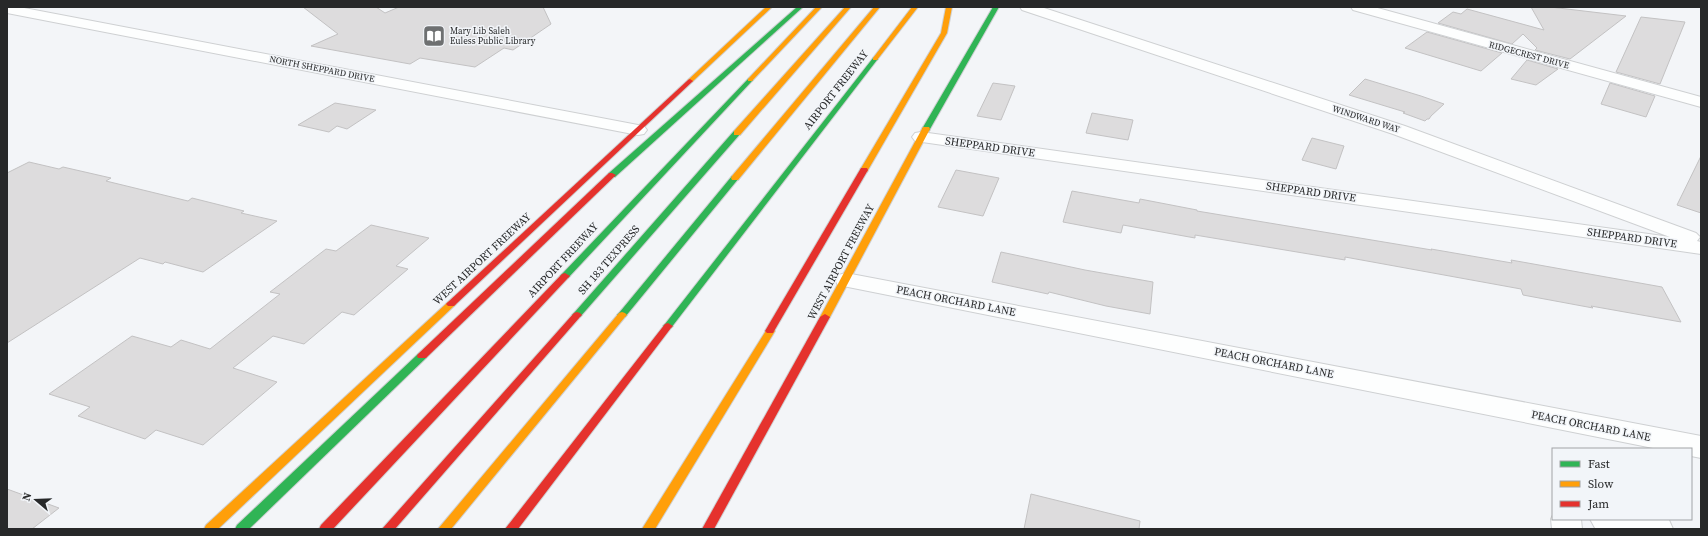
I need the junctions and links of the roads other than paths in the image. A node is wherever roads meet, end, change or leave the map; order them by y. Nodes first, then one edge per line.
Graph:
1 (769, 7) edge
2 (800, 7) edge
3 (819, 7) edge
4 (848, 7) edge
5 (878, 7) edge
6 (915, 7) edge
7 (949, 7) edge
8 (996, 7) edge
9 (1027, 7) edge
10 (1358, 7) edge
11 (1406, 7) edge
12 (7, 9) edge
13 (1389, 16) junction
14 (1701, 102) edge
15 (638, 130) junction
16 (921, 137) junction
17 (1701, 242) edge
18 (1701, 248) edge
19 (846, 280) junction
20 (1678, 448) edge
21 (1610, 520) edge
22 (210, 529) edge
23 (242, 529) edge
24 (325, 529) edge
25 (388, 529) edge
26 (444, 529) edge
27 (511, 529) edge
28 (648, 529) edge
29 (708, 529) edge
30 (1658, 529) edge

1 - 15 main road, WEST AIRPORT FREEWAY
2 - 23 main road
3 - 24 main road, AIRPORT FREEWAY
4 - 25 main road, SH 183 TEXPRESS
5 - 26 main road
6 - 27 main road, AIRPORT FREEWAY
7 - 28 main road
8 - 16 main road, WEST AIRPORT FREEWAY
9 - 17 street, WINDWARD WAY
10 - 13 street, RIDGECREST DRIVE
11 - 13 street
12 - 15 street, NORTH SHEPPARD DRIVE
13 - 14 street, RIDGECREST DRIVE
15 - 22 main road, WEST AIRPORT FREEWAY
16 - 18 street, SHEPPARD DRIVE
16 - 19 main road, WEST AIRPORT FREEWAY
19 - 20 street, PEACH ORCHARD LANE
19 - 29 main road, WEST AIRPORT FREEWAY
21 - 30 street

